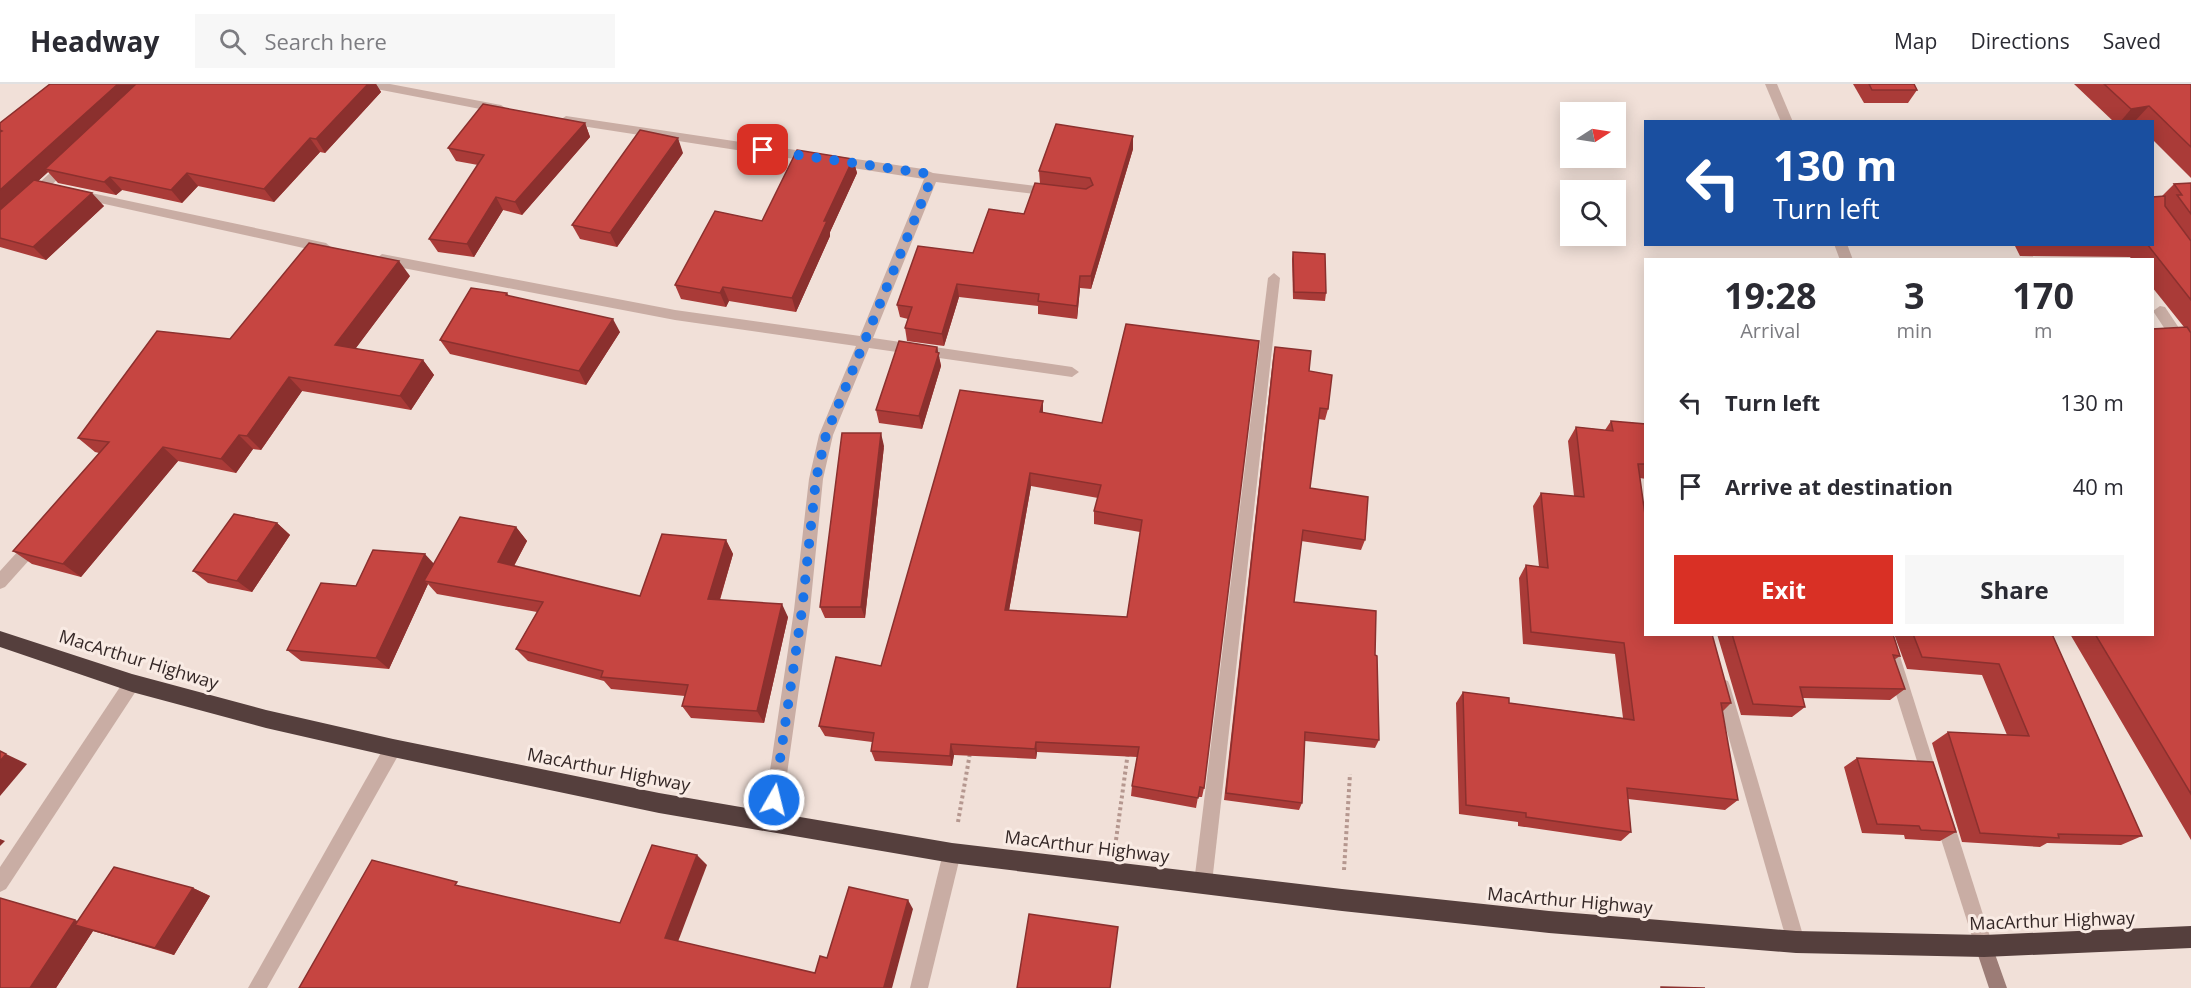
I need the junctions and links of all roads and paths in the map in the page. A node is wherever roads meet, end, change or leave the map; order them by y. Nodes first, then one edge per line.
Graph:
1 (371, 84) edge
2 (1771, 84) edge
3 (516, 111) edge
4 (549, 117) edge
5 (1786, 120) edge
6 (77, 155) edge
7 (930, 177) junction
8 (54, 189) junction
9 (1064, 193) edge
10 (26, 202) edge
11 (344, 252) edge
12 (367, 256) edge
13 (1274, 278) dead end
14 (2160, 311) dead end
15 (865, 342) junction
16 (2191, 357) edge
17 (1072, 372) dead end
18 (41, 535) edge
19 (0, 582) edge
20 (1887, 636) edge
21 (0, 639) edge
22 (1717, 669) edge
23 (132, 683) junction
24 (1129, 743) edge
25 (393, 748) junction
26 (971, 748) edge
27 (1350, 774) dead end
28 (771, 824) junction
29 (952, 853) junction
30 (1111, 871) junction
31 (0, 883) edge
32 (1203, 883) junction
33 (1342, 900) junction
34 (2191, 937) edge
35 (1796, 942) junction
36 (1984, 946) junction
37 (257, 988) edge
38 (919, 988) edge
39 (1998, 988) edge

1 - 3 street
2 - 5 street
4 - 7 street
6 - 8 street
7 - 9 street
7 - 15 street
8 - 10 street
8 - 11 street
12 - 15 street
13 - 32 street
14 - 16 street
15 - 17 street
15 - 28 street
18 - 19 street
20 - 36 street
21 - 23 highway, MacArthur Highway
22 - 35 street
23 - 25 highway, MacArthur Highway
23 - 31 street
24 - 30 path
25 - 28 highway, MacArthur Highway
25 - 37 street
26 - 29 path
27 - 33 path
28 - 29 highway, MacArthur Highway
29 - 30 highway, MacArthur Highway
29 - 38 street
30 - 32 highway, MacArthur Highway
32 - 33 highway, MacArthur Highway
33 - 35 highway, MacArthur Highway
34 - 36 highway, MacArthur Highway
35 - 36 highway, MacArthur Highway
36 - 39 street

